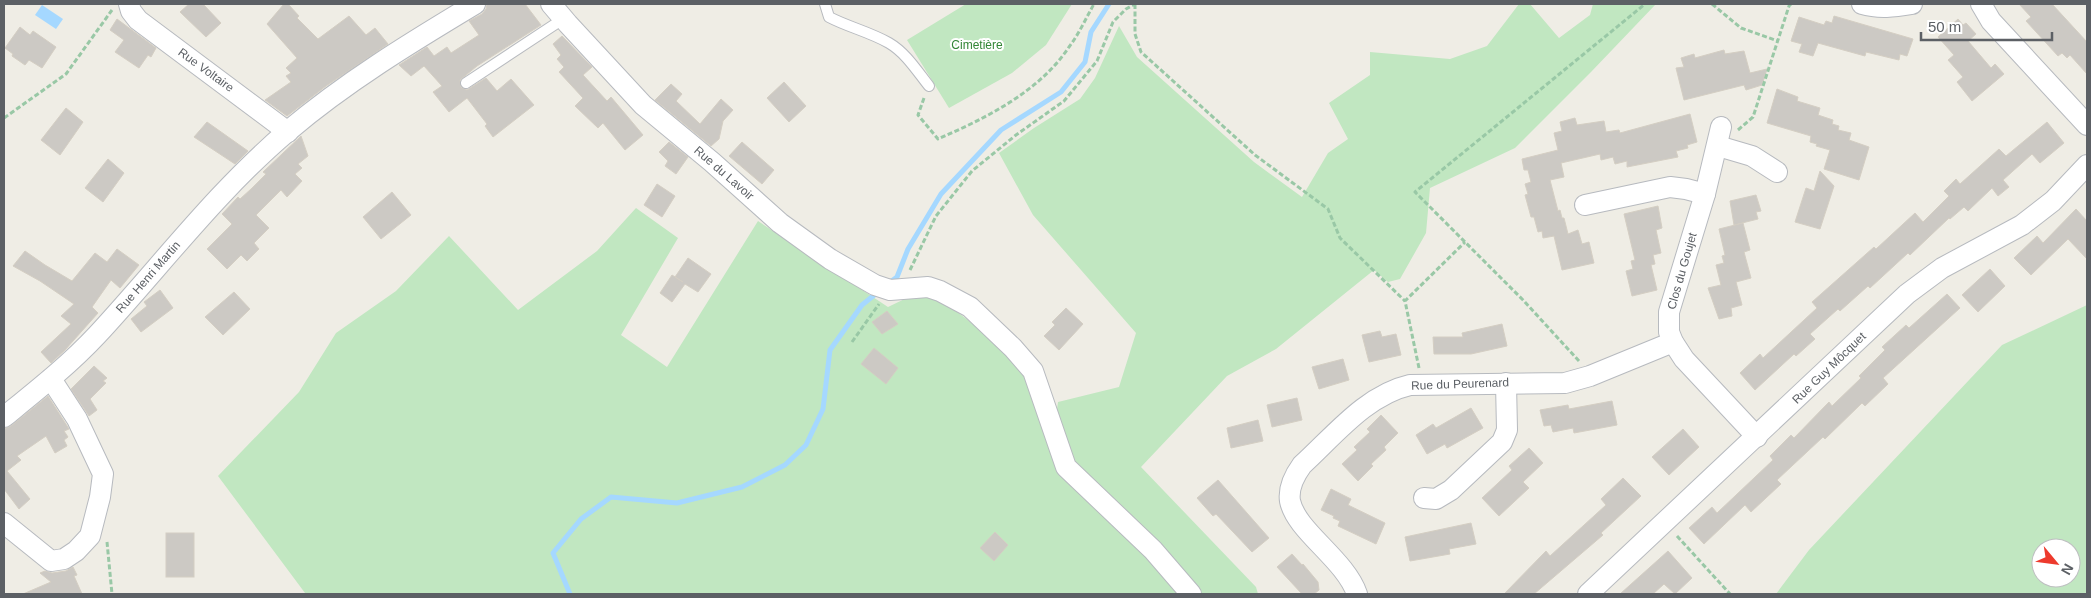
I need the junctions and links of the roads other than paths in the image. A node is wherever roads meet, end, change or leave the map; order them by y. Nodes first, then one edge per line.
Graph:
1 (128, 4) edge
2 (475, 4) edge
3 (825, 4) edge
4 (1862, 4) edge
5 (1912, 4) edge
6 (1981, 4) edge
7 (557, 12) edge
8 (466, 83) dead end
9 (929, 86) road end
10 (2087, 125) edge
11 (288, 132) junction
12 (2087, 165) edge
13 (1778, 172) dead end
14 (1705, 194) junction
15 (1585, 205) dead end
16 (1673, 342) junction
17 (51, 378) junction
18 (1506, 383) junction
19 (4, 417) edge
20 (1757, 437) junction
21 (1424, 498) dead end
22 (4, 522) edge
23 (1191, 594) edge
24 (1357, 594) edge
25 (1588, 594) edge

1 - 11 street, Rue Voltaire
2 - 11 street, Rue Henri Martin
3 - 9 lane
4 - 5 street
6 - 10 street
7 - 8 lane
7 - 23 street, Rue du Lavoir
11 - 17 street, Rue Henri Martin
12 - 20 street, Rue Guy Môcquet
13 - 14 street, Clos du Goujet
14 - 15 street
14 - 16 street, Clos du Goujet
16 - 18 street, Rue du Peurenard
16 - 20 street, Clos du Goujet
17 - 19 street, Rue Henri Martin
17 - 22 street
18 - 21 street
18 - 24 street, Rue du Peurenard
20 - 25 street, Rue Guy Môcquet

